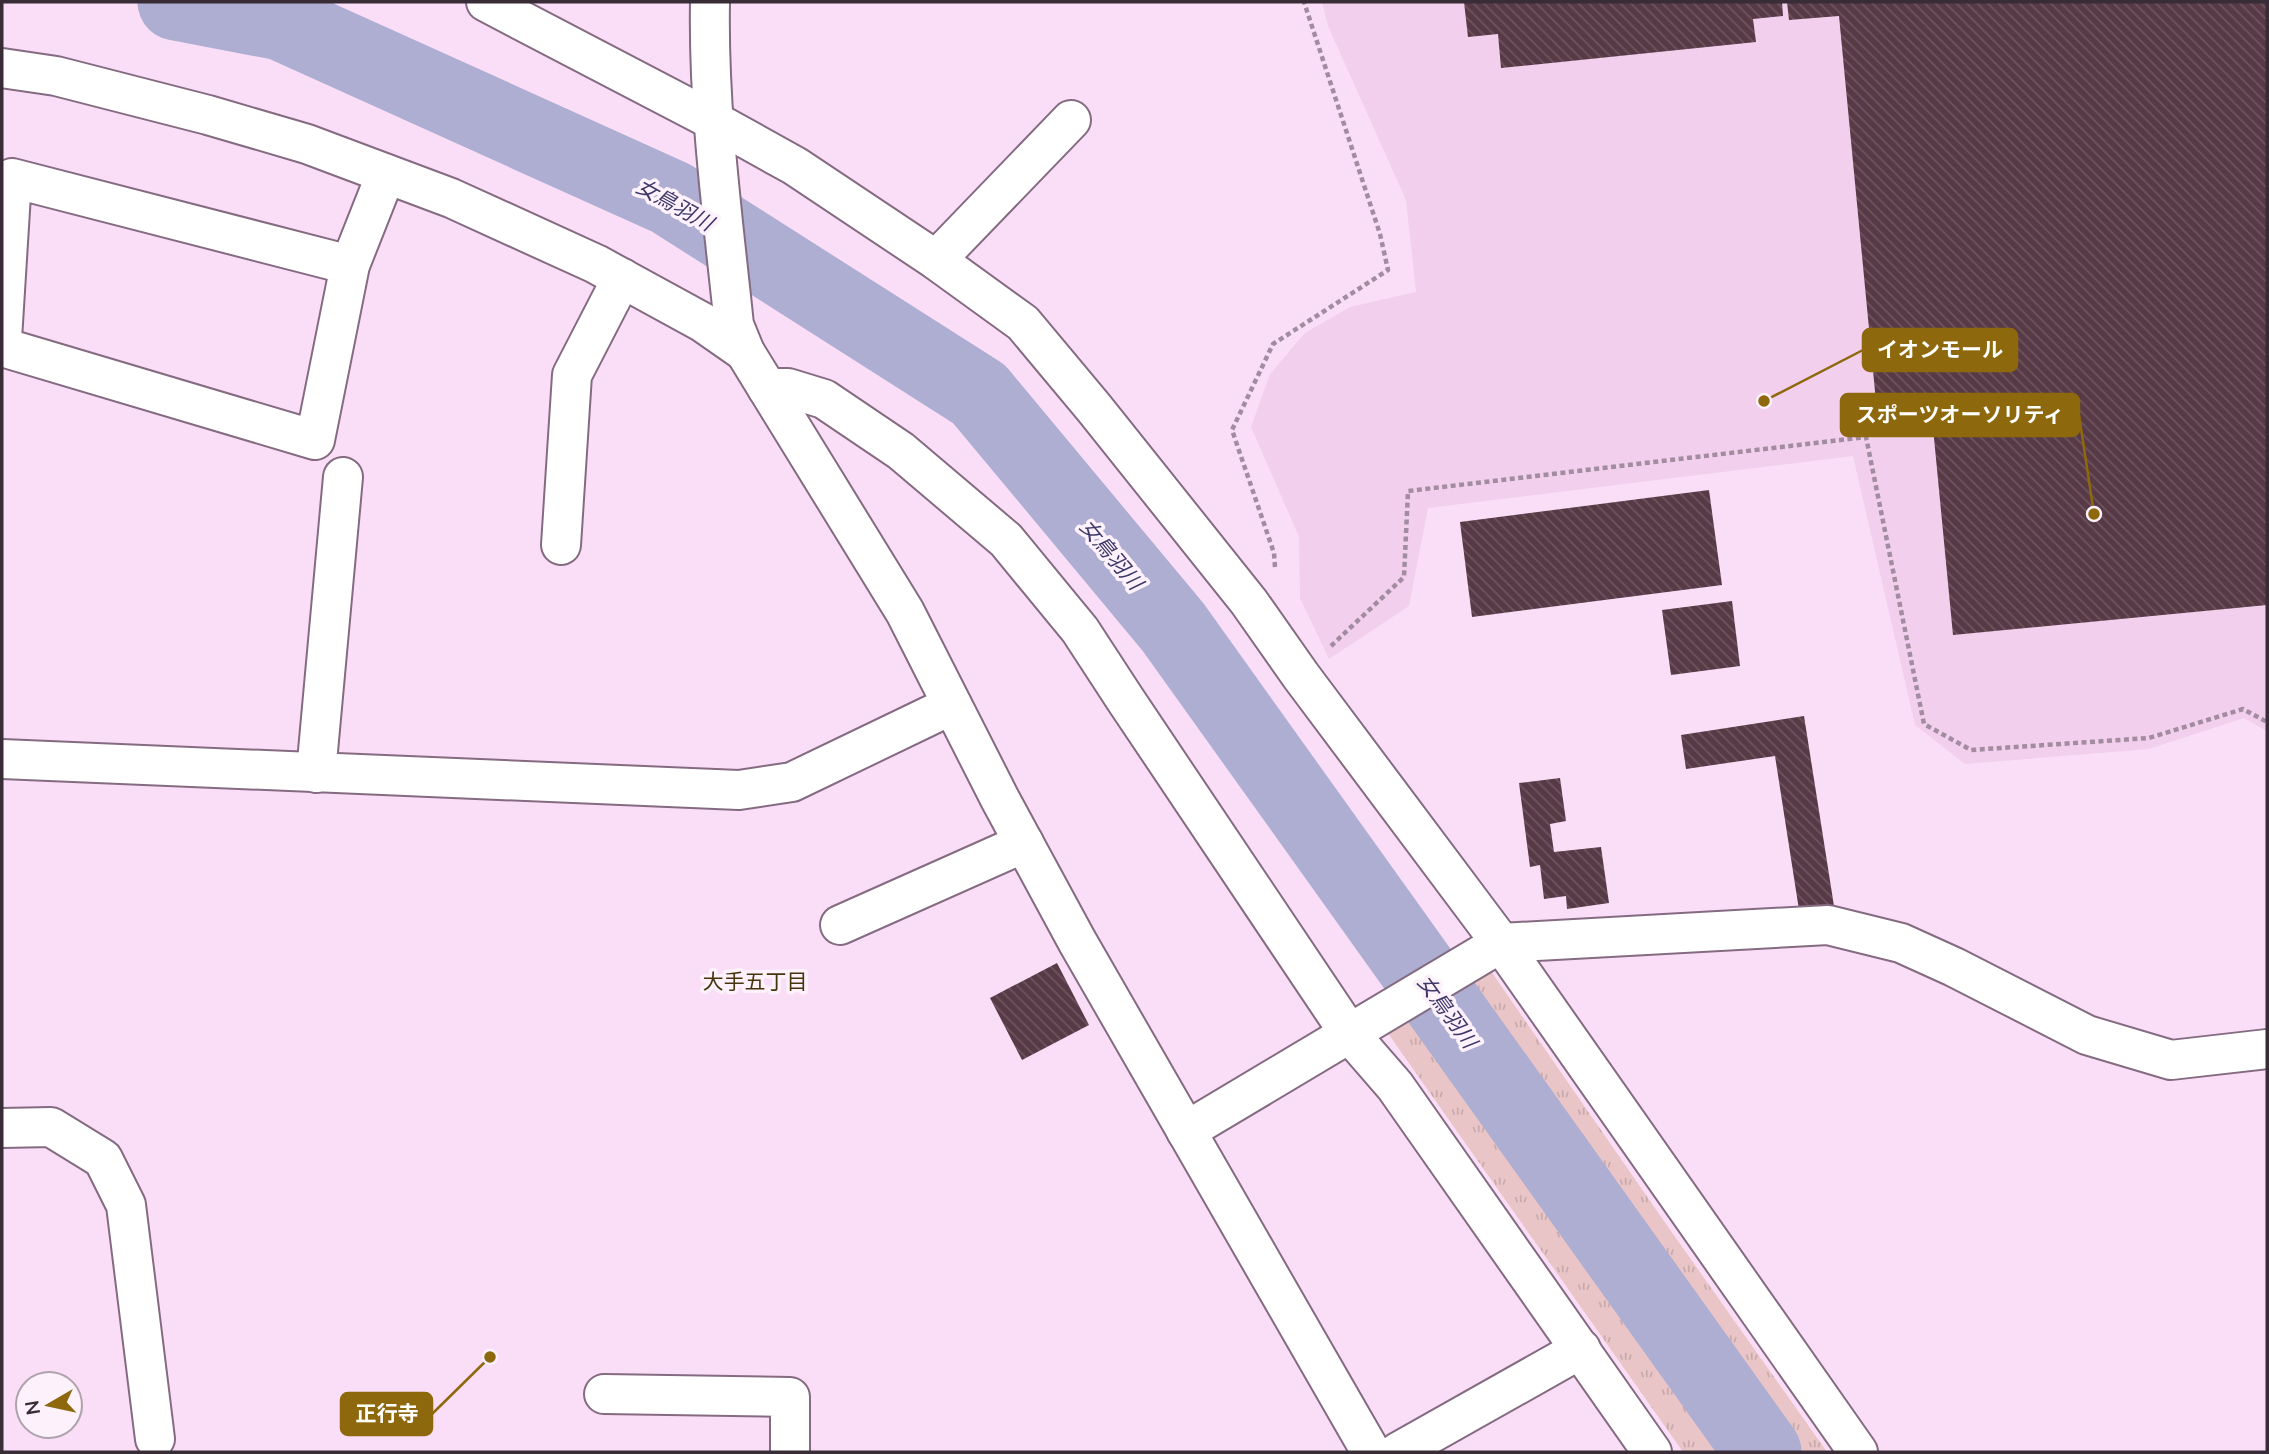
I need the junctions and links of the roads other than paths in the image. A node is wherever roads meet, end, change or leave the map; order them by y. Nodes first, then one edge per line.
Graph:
1 (485, 2) edge
2 (710, 2) edge
3 (2, 68) edge
4 (1071, 120) dead end
5 (715, 129) junction
6 (386, 174) junction
7 (936, 260) junction
8 (350, 265) junction
9 (622, 278) junction
10 (2, 339) edge
11 (740, 339) junction
12 (2, 347) edge
13 (768, 388) junction
14 (343, 477) dead end
15 (561, 545) dead end
16 (952, 705) junction
17 (2, 759) edge
18 (316, 774) junction
19 (1024, 843) junction
20 (840, 925) dead end
21 (1492, 949) junction
22 (1360, 1027) junction
23 (2267, 1049) edge
24 (2, 1128) edge
25 (1186, 1131) junction
26 (1581, 1349) junction
27 (604, 1394) dead end
28 (155, 1439) dead end
29 (790, 1452) edge
30 (1371, 1452) edge
31 (1398, 1452) edge
32 (1652, 1452) edge
33 (1858, 1452) edge

1 - 5 street
2 - 5 street
3 - 6 street
4 - 7 street
5 - 7 street
5 - 11 street
6 - 8 street
6 - 9 street
7 - 21 street
8 - 10 street
8 - 12 street
9 - 11 street
9 - 15 street
11 - 13 street
13 - 16 street
13 - 22 street
14 - 18 street
16 - 18 street
16 - 19 street
17 - 18 street
19 - 20 street
19 - 25 street
21 - 22 street
21 - 23 street
21 - 33 street
22 - 25 street
22 - 26 street
24 - 28 street
25 - 30 street
26 - 31 street
26 - 32 street
27 - 29 street

